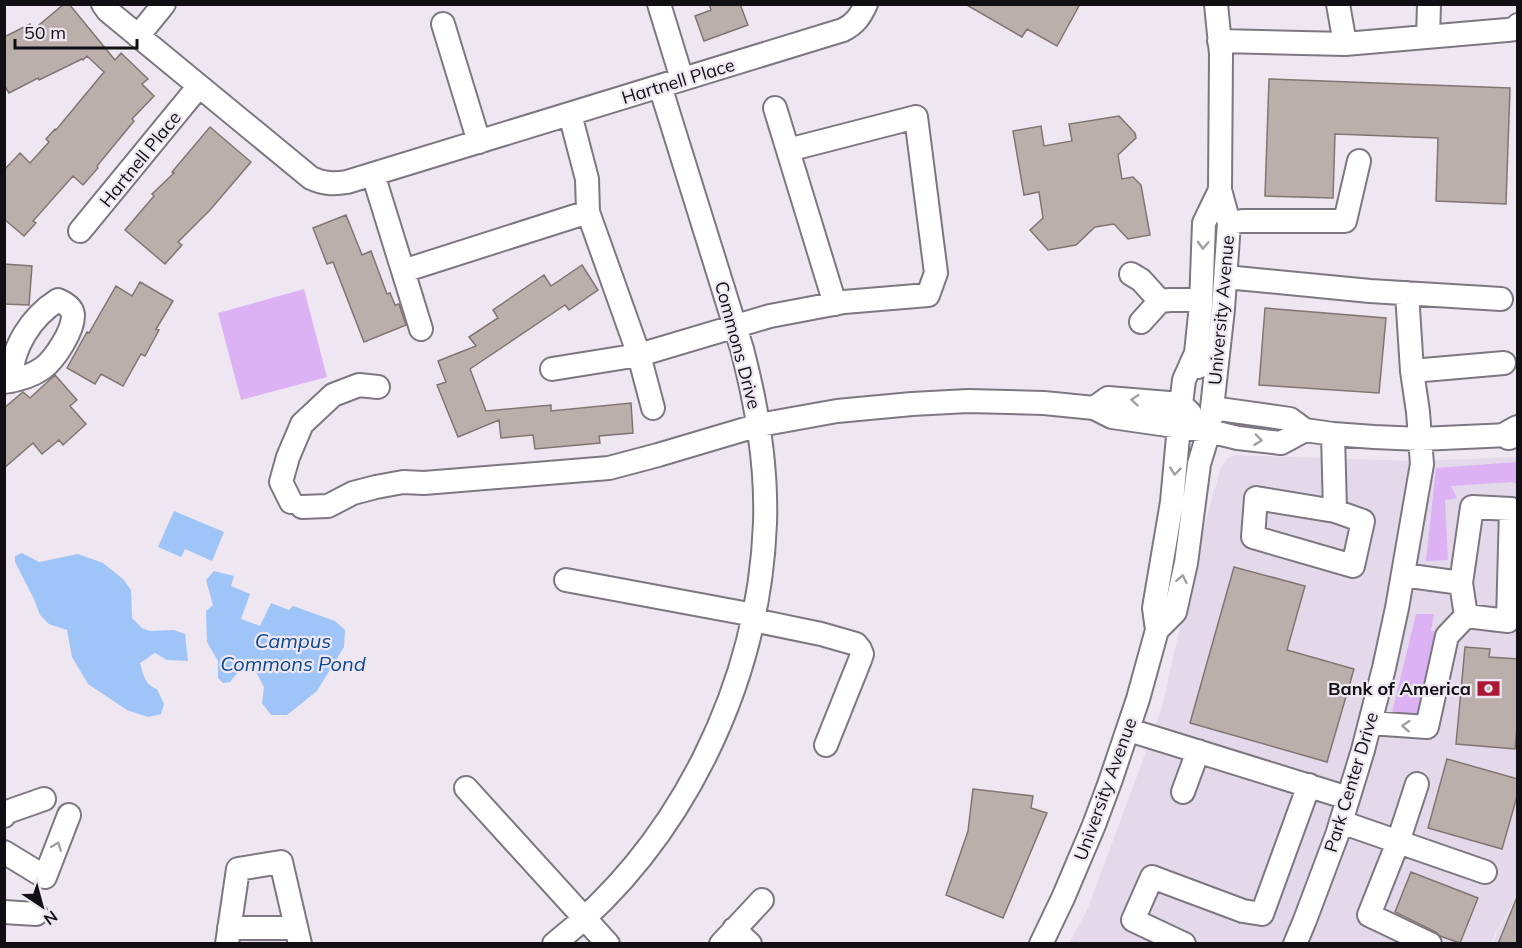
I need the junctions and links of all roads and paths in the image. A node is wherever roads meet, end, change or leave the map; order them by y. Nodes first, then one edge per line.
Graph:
1 (103, 4) edge
2 (164, 4) edge
3 (659, 4) edge
4 (866, 4) edge
5 (1216, 4) edge
6 (1338, 4) edge
7 (1430, 4) edge
8 (443, 24) dead end
9 (1518, 25) edge
10 (138, 36) junction
11 (1428, 37) junction
12 (1219, 41) junction
13 (1345, 44) junction
14 (682, 79) junction
15 (200, 86) junction
16 (660, 86) junction
17 (775, 108) dead end
18 (570, 114) junction
19 (479, 142) junction
20 (788, 150) junction
21 (1359, 161) dead end
22 (373, 174) junction
23 (1220, 190) junction
24 (588, 212) junction
25 (1229, 222) junction
26 (80, 231) dead end
27 (403, 271) junction
28 (1131, 274) dead end
29 (1226, 277) junction
30 (1407, 293) junction
31 (1501, 298) dead end
32 (1201, 300) junction
33 (1160, 301) junction
34 (835, 304) junction
35 (1141, 321) dead end
36 (735, 326) junction
37 (422, 329) dead end
38 (1196, 353) junction
39 (639, 355) junction
40 (1504, 363) dead end
41 (552, 369) dead end
42 (1412, 371) junction
43 (378, 387) dead end
44 (653, 408) dead end
45 (1212, 408) junction
46 (1180, 415) junction
47 (759, 425) junction
48 (1305, 430) junction
49 (1209, 431) junction
50 (1333, 434) junction
51 (1515, 434) edge
52 (1420, 439) junction
53 (1335, 511) junction
54 (1403, 575) junction
55 (566, 580) dead end
56 (1461, 583) junction
57 (1466, 616) junction
58 (753, 618) junction
59 (1157, 630) junction
60 (1370, 723) junction
61 (1128, 730) junction
62 (826, 745) dead end
63 (1198, 751) junction
64 (1417, 784) dead end
65 (1309, 785) junction
66 (466, 788) dead end
67 (1183, 792) dead end
68 (1348, 798) junction
69 (44, 799) dead end
70 (69, 815) dead end
71 (4, 816) edge
72 (1341, 822) junction
73 (1398, 842) junction
74 (4, 852) edge
75 (1485, 872) dead end
76 (762, 900) dead end
77 (4, 912) edge
78 (36, 914) dead end
79 (585, 917) junction
80 (228, 936) edge
81 (298, 936) edge
82 (735, 939) edge
83 (554, 944) edge
84 (608, 944) edge
85 (1041, 944) edge
86 (1184, 944) edge
87 (1295, 944) edge
88 (1430, 944) edge

1 - 10 street, Hartnell Place
2 - 10 street
3 - 14 street
4 - 14 street, Hartnell Place
5 - 12 street, University Avenue
6 - 13 street
7 - 11 street
8 - 19 street
9 - 11 street
10 - 15 street, Hartnell Place
11 - 13 street
12 - 13 street
12 - 23 street, University Avenue
14 - 16 street, Hartnell Place
15 - 22 street, Hartnell Place
15 - 26 street, Hartnell Place
16 - 18 street, Hartnell Place
16 - 36 street, Commons Drive
17 - 20 street
18 - 19 street, Hartnell Place
18 - 24 street
19 - 22 street, Hartnell Place
20 - 34 street
20 - 34 street
21 - 25 street
22 - 27 street
23 - 25 street, University Avenue
23 -> 32 street, University Avenue
24 - 27 street
24 - 39 street
25 - 29 street, University Avenue
27 - 37 street
28 - 33 street
29 - 30 street
29 - 45 street, University Avenue
30 - 31 street
30 - 42 street, Park Center Drive
32 - 33 street
32 - 38 street, University Avenue
33 - 35 street
34 - 36 street
36 - 39 street
36 - 47 street, Commons Drive
38 - 46 street, University Avenue
38 - 49 street, University Avenue
39 - 41 street
39 - 44 street
40 - 42 street
42 - 52 street, Park Center Drive
43 - 47 street
45 - 48 street
45 - 49 street, University Avenue
46 - 47 street
46 - 49 street
46 -> 59 street, University Avenue
47 - 58 street, Commons Drive
49 -> 48 street
48 - 50 street
59 -> 49 street, University Avenue
50 - 52 street
50 - 53 street
51 - 52 street
52 - 54 street, Park Center Drive
53 - 53 street
54 - 56 street
54 - 60 street, Park Center Drive
55 - 58 street
56 - 57 street
56 - 57 street
57 -> 60 street
58 - 62 street
58 - 79 street, Commons Drive
59 - 61 street, University Avenue
60 - 68 street, Park Center Drive
61 - 63 street
61 - 85 street, University Avenue
63 - 65 street
63 - 67 street
64 - 73 street
65 - 68 street
65 - 86 street
66 - 79 street
68 - 72 street, Park Center Drive
69 - 71 street
74 -> 70 street
72 - 73 street
72 - 87 street, Park Center Drive
73 - 75 street
73 - 88 street
76 - 82 street
77 - 78 street
79 - 83 street, Commons Drive
79 - 84 street
80 - 81 street
80 - 81 street

